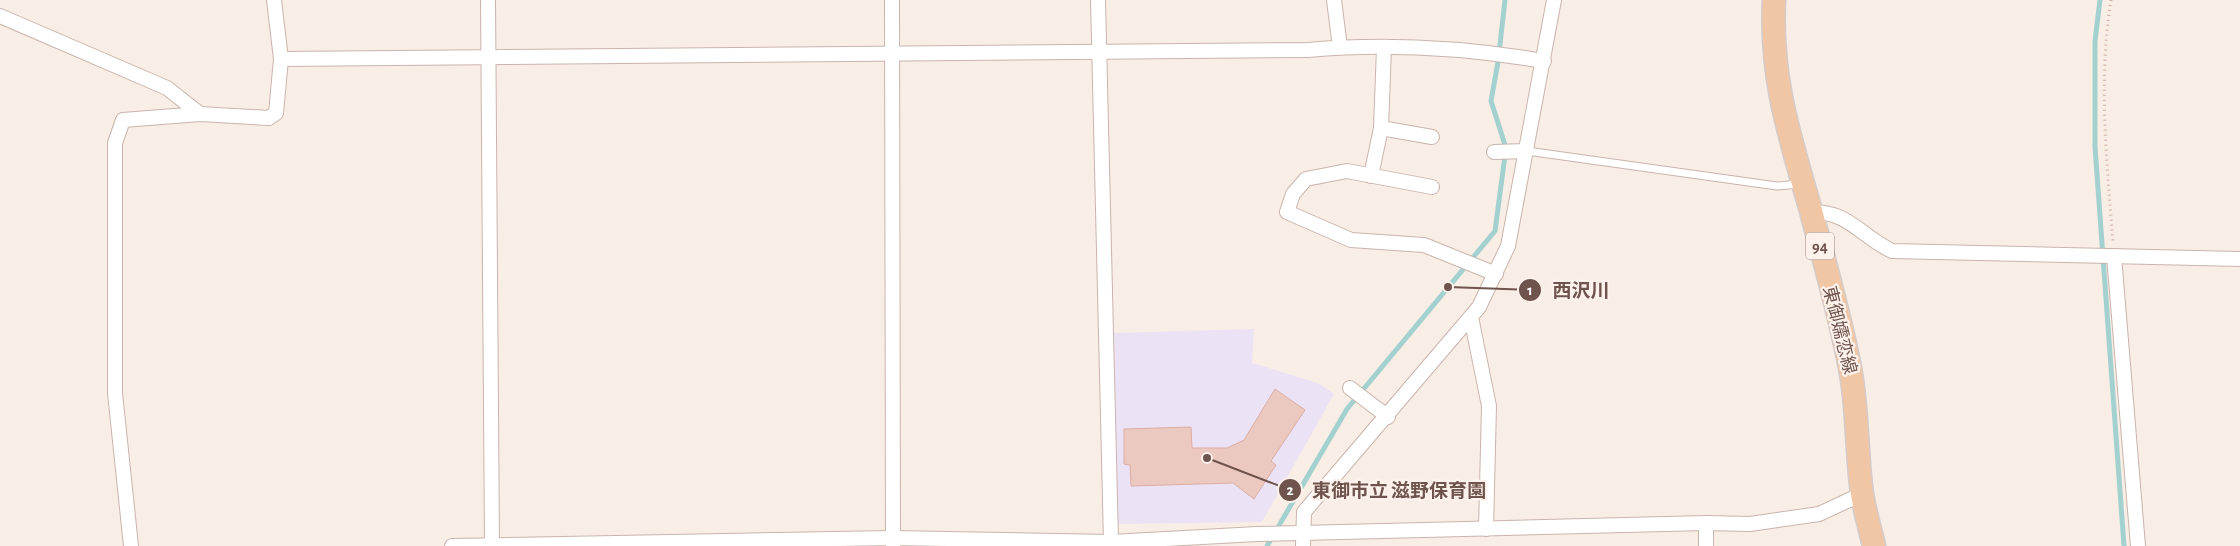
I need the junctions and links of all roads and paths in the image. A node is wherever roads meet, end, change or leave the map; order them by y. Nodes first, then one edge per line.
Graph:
1 (274, 0) edge
2 (488, 0) edge
3 (892, 0) edge
4 (1098, 0) edge
5 (1334, 0) edge
6 (1554, 0) edge
7 (1774, 0) edge
8 (2110, 0) edge
9 (0, 16) edge
10 (1340, 47) junction
11 (1384, 48) junction
12 (1098, 52) junction
13 (892, 54) junction
14 (488, 58) junction
15 (280, 59) junction
16 (1544, 61) junction
17 (200, 114) junction
18 (1381, 128) junction
19 (1432, 137) dead end
20 (1522, 151) junction
21 (1494, 152) dead end
22 (1371, 176) junction
23 (1802, 183) junction
24 (1432, 187) dead end
25 (1811, 212) junction
26 (2114, 256) junction
27 (2240, 259) edge
28 (1496, 274) junction
29 (1471, 317) junction
30 (1350, 388) dead end
31 (1388, 416) junction
32 (1862, 494) junction
33 (1706, 523) junction
34 (1486, 529) junction
35 (1303, 540) edge
36 (892, 542) edge
37 (1111, 542) junction
38 (130, 546) edge
39 (452, 546) edge
40 (492, 546) edge
41 (1706, 546) edge
42 (1874, 546) edge
43 (2138, 546) edge

1 - 15 street
2 - 14 street
3 - 13 street
4 - 12 street
5 - 10 street
6 - 16 street
7 - 23 main road, 東御嬬恋線 / 94
8 - 26 path
9 - 17 street
10 - 11 street
10 - 12 street
11 - 16 street
11 - 18 street
12 - 13 street
12 - 37 street
13 - 14 street
13 - 36 street
14 - 15 street
14 - 40 street
15 - 17 street
16 - 20 street
17 - 38 street
18 - 19 street
18 - 22 street
20 - 21 street
20 - 23 lane
20 - 28 street
22 - 24 street
22 - 28 street
23 - 25 main road, 東御嬬恋線 / 94
25 - 26 street
25 - 32 main road, 東御嬬恋線 / 94
26 - 27 street
26 - 43 street
28 - 29 street
29 - 31 street
29 - 34 street
30 - 31 street
31 - 35 street
32 - 33 street
32 - 42 main road, 東御嬬恋線 / 94
33 - 34 street
33 - 41 street
34 - 35 street
35 - 37 street
36 - 37 street
36 - 40 street
39 - 40 street

